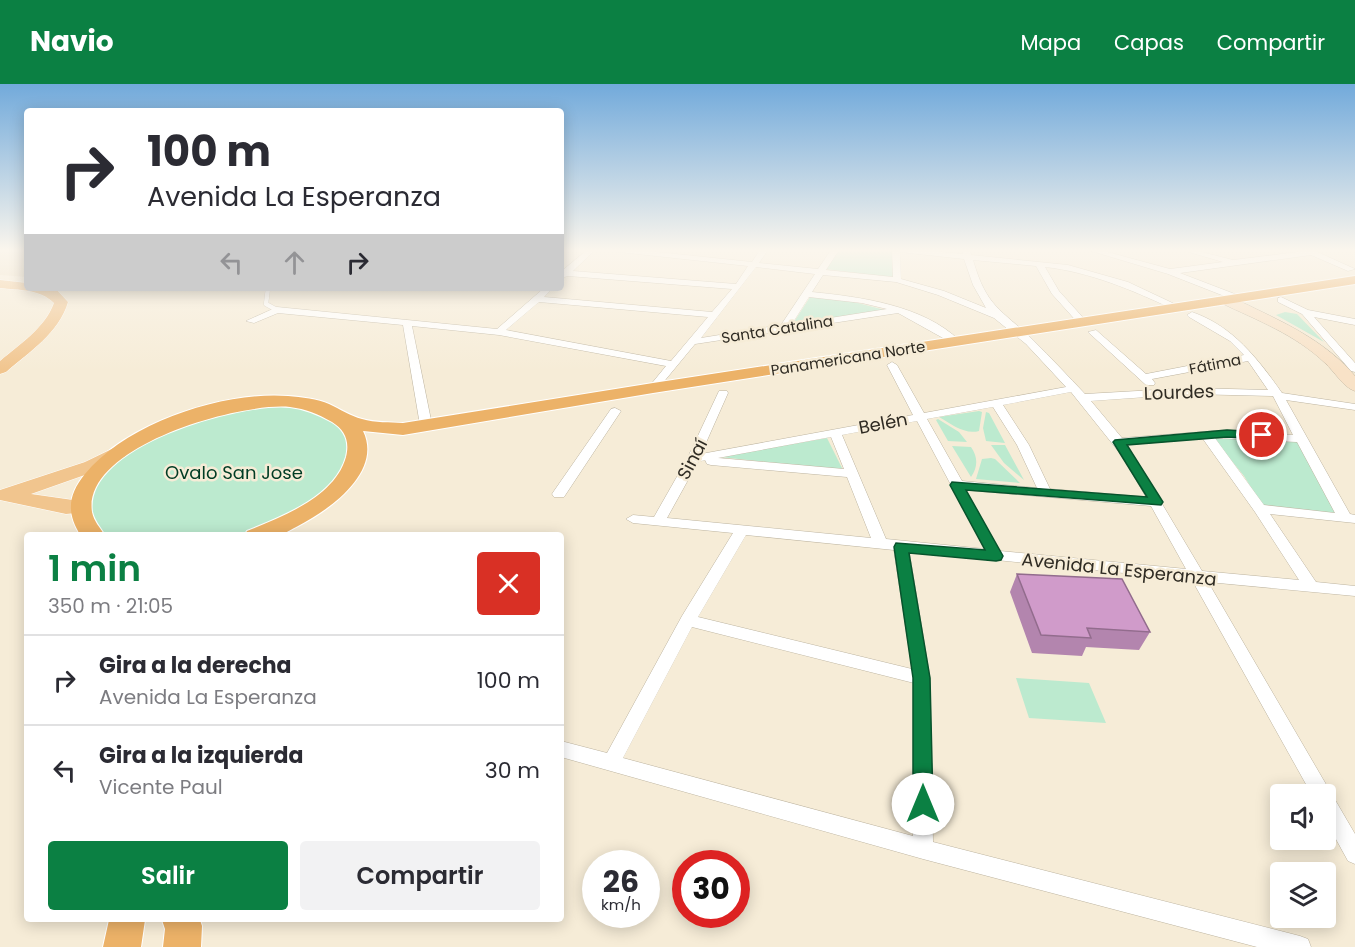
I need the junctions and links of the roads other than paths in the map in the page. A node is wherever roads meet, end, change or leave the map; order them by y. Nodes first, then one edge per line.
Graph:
1 (735, 290) edge
2 (809, 290) edge
3 (932, 290) edge
4 (980, 290) edge
5 (1053, 290) edge
6 (1136, 290) edge
7 (1212, 290) edge
8 (1279, 290) edge
9 (1346, 290) edge
10 (47, 291) edge
11 (268, 291) edge
12 (545, 291) edge
13 (807, 294) junction
14 (536, 299) junction
15 (1234, 300) junction
16 (1281, 300) junction
17 (1176, 307) junction
18 (277, 310) junction
19 (899, 310) junction
20 (1305, 312) junction
21 (714, 315) junction
22 (1192, 315) junction
23 (999, 317) junction
24 (252, 321) dead end
25 (1355, 322) edge
26 (407, 323) junction
27 (1088, 327) junction
28 (784, 328) junction
29 (499, 332) junction
30 (1024, 337) junction
31 (955, 341) junction
32 (690, 342) junction
33 (871, 356) junction
34 (1251, 357) junction
35 (672, 364) junction
36 (900, 364) junction
37 (0, 369) edge
38 (1355, 369) edge
39 (1144, 377) junction
40 (1355, 386) edge
41 (653, 387) junction
42 (1072, 388) junction
43 (1160, 392) junction
44 (723, 393) dead end
45 (1277, 394) junction
46 (1081, 398) junction
47 (996, 403) junction
48 (1355, 406) edge
49 (615, 411) dead end
50 (919, 416) junction
51 (342, 418) junction
52 (426, 425) junction
53 (835, 432) junction
54 (1206, 435) junction
55 (1302, 439) junction
56 (1119, 442) junction
57 (126, 447) junction
58 (693, 459) junction
59 (852, 474) junction
60 (957, 485) junction
61 (1045, 492) junction
62 (559, 494) dead end
63 (3, 495) edge
64 (1156, 502) junction
65 (80, 507) junction
66 (1260, 509) junction
67 (1350, 518) edge
68 (633, 519) dead end
69 (657, 522) junction
70 (742, 530) junction
71 (91, 532) edge
72 (264, 532) edge
73 (881, 545) junction
74 (901, 547) junction
75 (996, 556) junction
76 (1198, 577) junction
77 (1312, 588) junction
78 (1355, 591) edge
79 (688, 620) junction
80 (922, 678) junction
81 (564, 750) edge
82 (611, 763) junction
83 (1316, 784) edge
84 (1336, 820) edge
85 (923, 849) junction
86 (1355, 854) edge
87 (127, 922) edge
88 (123, 947) edge
89 (1300, 947) edge

1 - 21 street
2 - 13 street
3 - 23 street
4 - 23 street
5 - 27 street
6 - 17 street
7 - 15 street
8 - 15 highway, Panamericana Norte
9 - 16 highway, Panamericana Norte
10 - 37 main road
11 - 18 lane
12 - 14 street
13 - 19 street
13 - 28 street
14 - 21 street
14 - 29 street
15 - 16 highway, Panamericana Norte
15 - 17 highway, Panamericana Norte
15 - 22 highway, Panamericana Norte
15 - 38 main road
15 - 40 main road
16 - 20 street
17 - 27 highway, Panamericana Norte
18 - 24 street
18 - 26 street
19 - 28 street, Santa Catalina
19 - 31 street
20 - 25 street
20 - 38 street
21 - 32 street
22 - 27 highway, Panamericana Norte
22 - 34 street
23 - 30 street
26 - 29 street
26 - 52 street
27 - 30 highway, Panamericana Norte
27 - 39 street
28 - 32 street, Santa Catalina
29 - 35 street
30 - 31 highway, Panamericana Norte
30 - 36 highway, Panamericana Norte
30 - 42 street
31 - 33 highway, Panamericana Norte
32 - 35 street
33 - 36 highway
33 - 41 highway, Panamericana Norte
34 - 39 street, Fátima
34 - 45 street
35 - 41 street
36 - 50 street
39 - 43 street
41 - 52 highway, Panamericana Norte
42 - 46 street
42 - 47 street, Belén
43 - 45 street, Lourdes
43 - 46 street, Lourdes
44 - 58 street, Sinaí
45 - 48 street, Lourdes
45 - 55 street
46 - 56 street
47 - 50 street, Belén
47 - 61 street
49 - 62 street
50 - 53 street, Belén
50 - 60 street
51 - 52 highway, Panamericana Norte
51 - 57 highway, Panamericana Norte
51 - 72 highway
53 - 58 street, Belén
53 - 59 street
54 - 55 street
54 - 56 street
54 - 66 street
55 - 67 street
56 - 64 street
57 - 63 main road
57 - 65 highway, Panamericana Norte
58 - 59 street
58 - 69 street, Sinaí
59 - 73 street
60 - 61 street
60 - 75 street
61 - 64 street
63 - 65 main road
64 - 76 street
65 - 71 highway
66 - 67 street
66 - 77 street
68 - 69 street, Avenida La Esperanza
69 - 70 street, Avenida La Esperanza
70 - 73 street, Avenida La Esperanza
70 - 79 street
73 - 74 street, Avenida La Esperanza
74 - 75 street, Avenida La Esperanza
74 - 80 street
75 - 76 street, Avenida La Esperanza
76 - 77 street, Avenida La Esperanza
76 - 83 street
77 - 78 street, Avenida La Esperanza
79 - 80 street
79 - 82 street
80 - 85 street
81 - 82 street
82 - 85 street
84 - 86 street
85 - 89 street
87 - 88 highway

